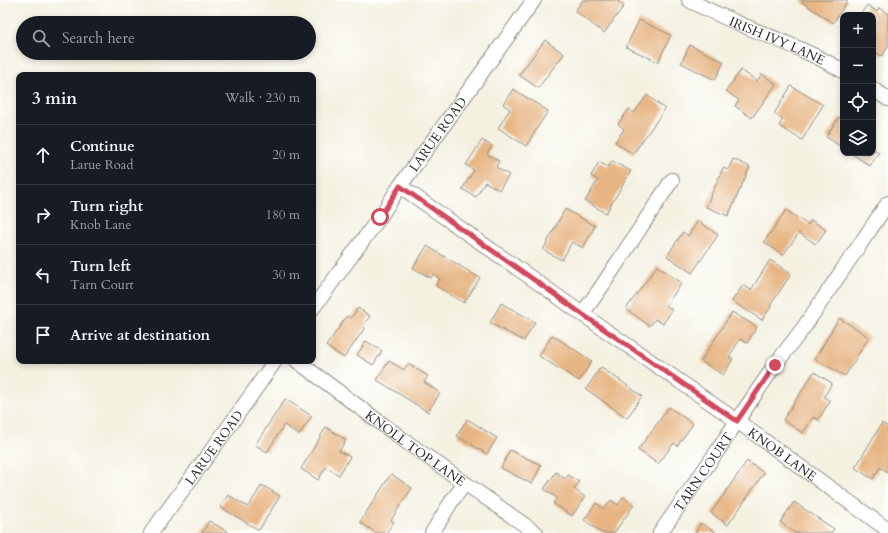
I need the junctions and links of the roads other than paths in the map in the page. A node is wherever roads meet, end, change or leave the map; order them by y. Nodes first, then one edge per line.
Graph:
1 (534, 0) edge
2 (689, 0) edge
3 (840, 69) edge
4 (876, 91) edge
5 (888, 99) edge
6 (672, 180) dead end
7 (400, 186) junction
8 (888, 203) edge
9 (316, 304) edge
10 (582, 314) junction
11 (273, 364) edge
12 (302, 364) edge
13 (737, 421) junction
14 (465, 484) junction
15 (888, 530) edge
16 (151, 533) edge
17 (432, 533) edge
18 (536, 533) edge
19 (660, 533) edge

1 - 7 street, LARUE ROAD
2 - 3 street, IRISH IVY LANE
4 - 5 street
6 - 10 street
7 - 9 street, LARUE ROAD
7 - 10 street, KNOB LANE
8 - 13 street, TARN COURT
10 - 13 street, KNOB LANE
11 - 16 street, LARUE ROAD
12 - 14 street, KNOLL TOP LANE
13 - 15 street, KNOB LANE
13 - 19 street, TARN COURT
14 - 17 street
14 - 18 street, KNOLL TOP LANE

